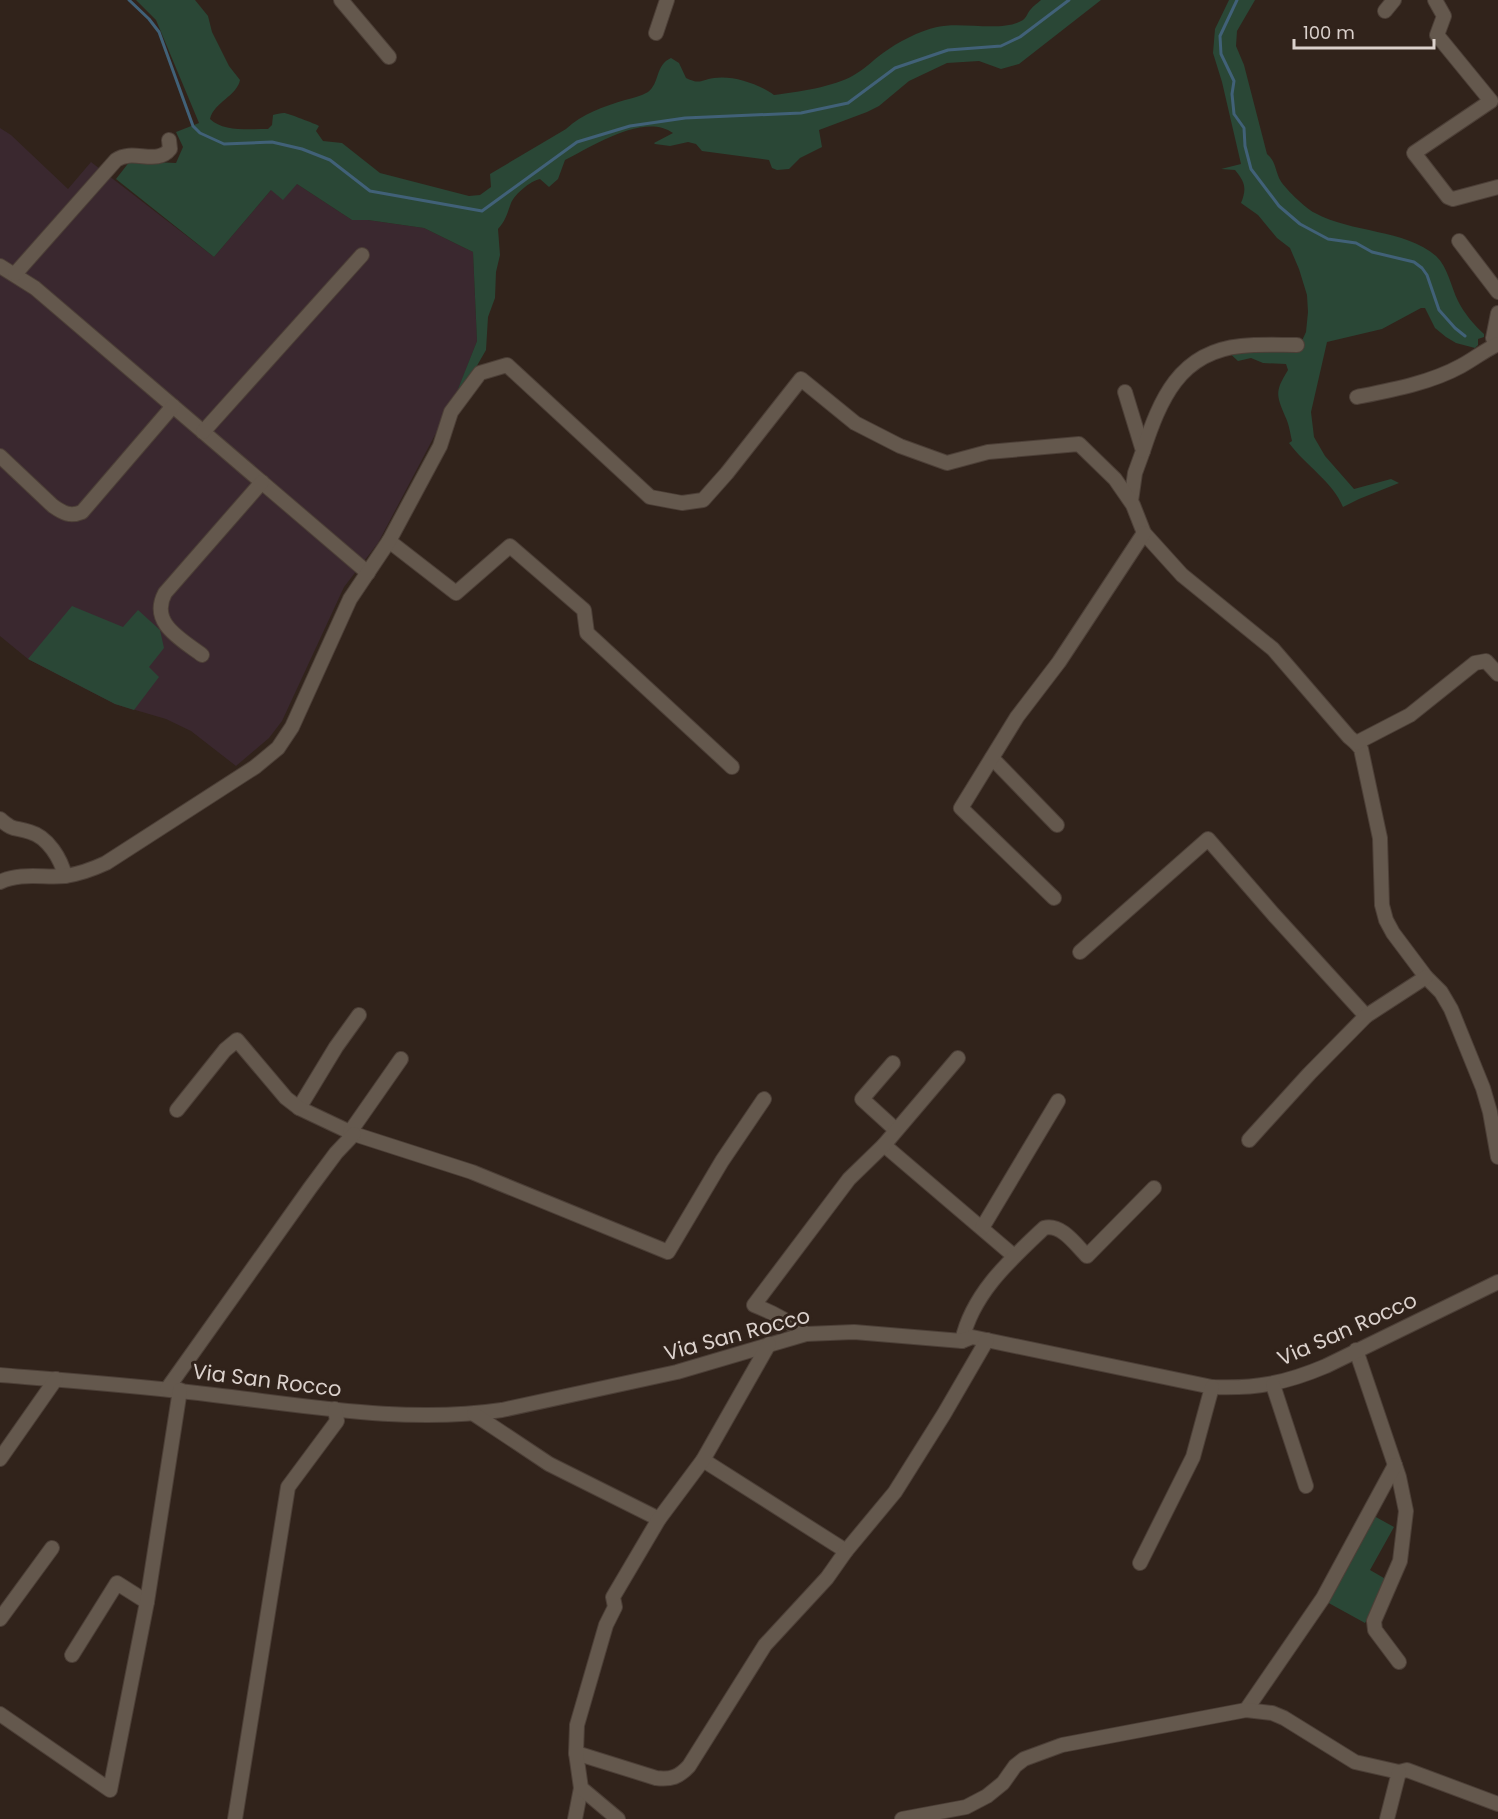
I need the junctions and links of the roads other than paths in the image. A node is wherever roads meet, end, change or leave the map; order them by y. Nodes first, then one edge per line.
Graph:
1 (341, 0) edge
2 (667, 0) edge
3 (1435, 0) edge
4 (657, 33) dead end
5 (389, 57) dead end
6 (169, 140) dead end
7 (1498, 187) edge
8 (1459, 241) dead end
9 (362, 255) dead end
10 (0, 266) edge
11 (15, 274) junction
12 (1498, 292) edge
13 (1498, 313) edge
14 (1497, 344) edge
15 (1297, 345) dead end
16 (1125, 392) dead end
17 (1357, 398) dead end
18 (173, 406) junction
19 (203, 432) junction
20 (1143, 451) junction
21 (0, 456) edge
22 (262, 482) junction
23 (1131, 501) junction
24 (1144, 533) junction
25 (389, 541) junction
26 (368, 573) junction
27 (202, 655) dead end
28 (1498, 674) edge
29 (1356, 743) junction
30 (992, 758) junction
31 (732, 767) dead end
32 (0, 819) edge
33 (1057, 825) dead end
34 (65, 876) junction
35 (0, 882) edge
36 (1054, 898) dead end
37 (1080, 952) dead end
38 (1426, 977) junction
39 (359, 1015) dead end
40 (1366, 1016) junction
41 (401, 1059) dead end
42 (958, 1059) dead end
43 (893, 1063) dead end
44 (764, 1099) dead end
45 (1058, 1101) dead end
46 (299, 1108) junction
47 (177, 1110) dead end
48 (896, 1130) junction
49 (352, 1133) junction
50 (1249, 1140) dead end
51 (885, 1145) junction
52 (1498, 1157) edge
53 (1154, 1188) dead end
54 (982, 1228) junction
55 (1014, 1256) junction
56 (1498, 1282) edge
57 (806, 1334) junction
58 (987, 1340) junction
59 (962, 1341) junction
60 (769, 1344) junction
61 (1356, 1350) junction
62 (0, 1375) edge
63 (56, 1379) junction
64 (1273, 1385) junction
65 (1212, 1387) junction
66 (173, 1390) junction
67 (335, 1409) junction
68 (474, 1414) junction
69 (0, 1459) edge
70 (703, 1460) junction
71 (1395, 1465) junction
72 (1306, 1486) dead end
73 (659, 1519) junction
74 (52, 1548) dead end
75 (846, 1551) junction
76 (1140, 1563) dead end
77 (147, 1602) junction
78 (0, 1619) edge
79 (72, 1655) dead end
80 (1400, 1662) dead end
81 (1246, 1710) junction
82 (0, 1714) edge
83 (576, 1753) junction
84 (1399, 1772) junction
85 (581, 1788) junction
86 (1498, 1804) edge
87 (235, 1819) edge
88 (575, 1819) edge
89 (618, 1819) edge
90 (902, 1819) edge
91 (1387, 1819) edge

1 - 5 street
2 - 4 street
3 - 7 street
6 - 11 street
8 - 12 street
9 - 19 street
10 - 11 street
11 - 18 street
13 - 14 street
14 - 17 street
15 - 20 street
16 - 20 street
18 - 19 street
18 - 21 street
19 - 22 street
20 - 23 street
22 - 26 street
22 - 27 street
23 - 24 street
23 - 25 street
24 - 29 street
24 - 30 street
25 - 26 street
25 - 31 street
26 - 34 street
28 - 29 street
29 - 38 street
30 - 33 street
30 - 36 street
32 - 34 street
34 - 35 street
37 - 40 street
38 - 40 street
38 - 52 street
39 - 46 street
40 - 50 street
41 - 49 street
42 - 48 street
43 - 48 street
44 - 49 street
45 - 54 street
46 - 47 street
46 - 49 street
48 - 51 street
49 - 66 street
51 - 54 street
51 - 57 street
53 - 55 street
54 - 55 street
55 - 59 street
56 - 61 street, Via San Rocco
57 - 59 street, Via San Rocco
57 - 60 street, Via San Rocco
58 - 59 street, Via San Rocco
58 - 65 street, Via San Rocco
58 - 75 street
60 - 68 street, Via San Rocco
60 - 70 street
61 - 64 street, Via San Rocco
61 - 71 street
62 - 63 street, Via San Rocco
63 - 66 street, Via San Rocco
63 - 69 street
64 - 65 street, Via San Rocco
64 - 72 street
65 - 76 street
66 - 67 street, Via San Rocco
66 - 77 street
67 - 68 street, Via San Rocco
67 - 87 street
68 - 73 street
70 - 73 street
70 - 75 street
71 - 80 street
71 - 81 street
73 - 83 street
74 - 78 street
75 - 83 street
77 - 79 street
77 - 82 street
81 - 84 street
81 - 90 street
83 - 85 street
84 - 86 street
84 - 91 street
85 - 88 street
85 - 89 street

